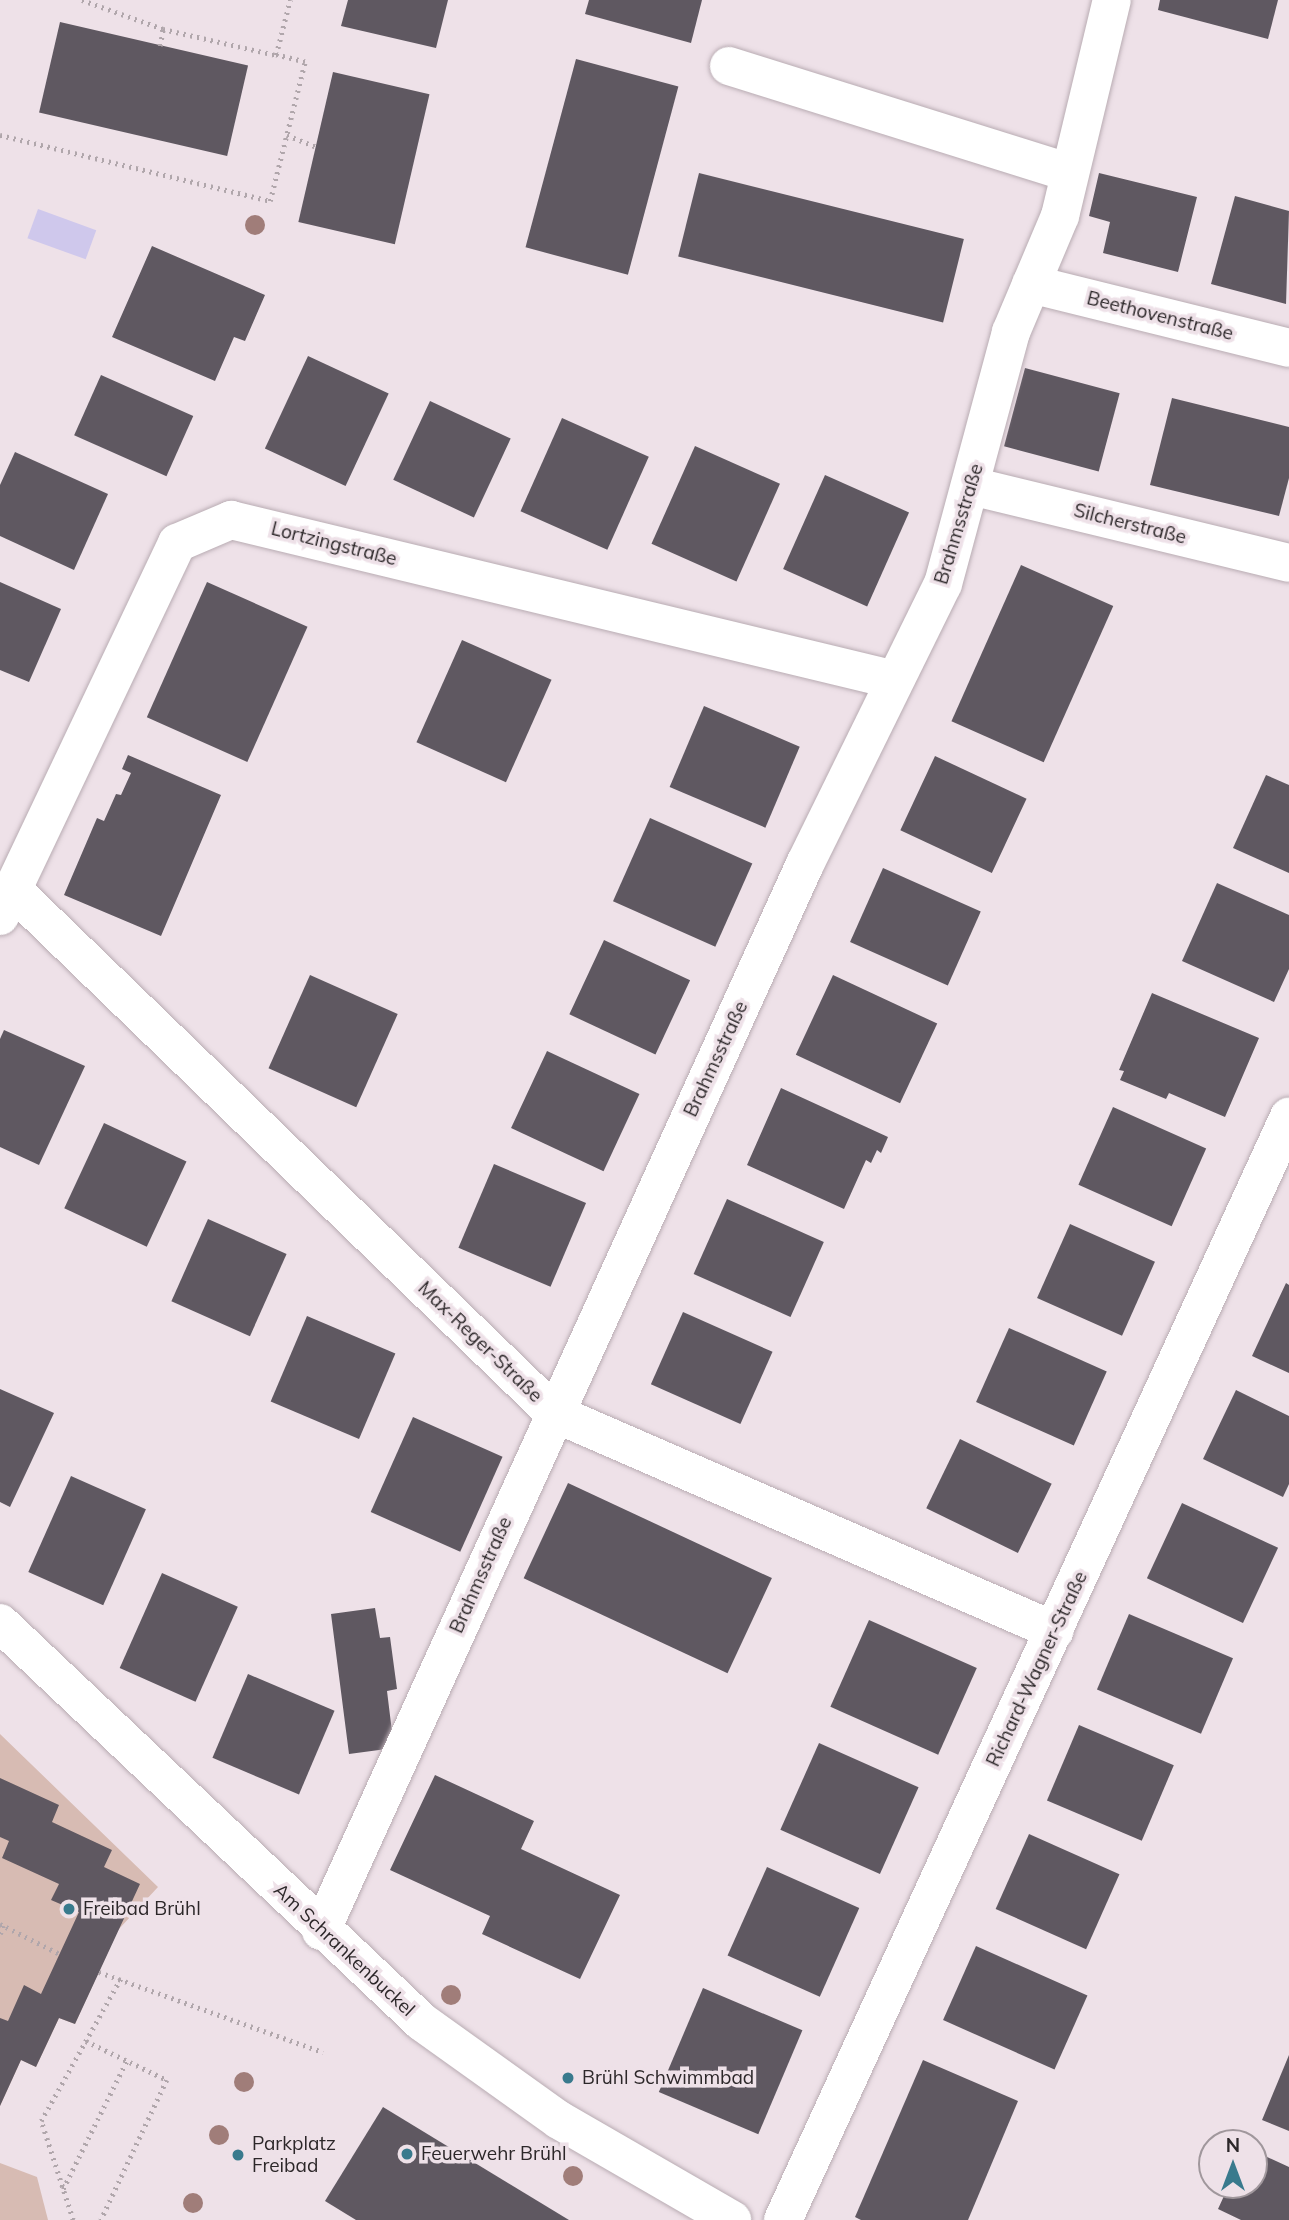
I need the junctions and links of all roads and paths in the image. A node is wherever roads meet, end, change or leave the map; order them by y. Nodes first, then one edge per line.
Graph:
1 (82, 0) edge
2 (290, 0) edge
3 (1112, 0) edge
4 (163, 29) junction
5 (160, 46) dead end
6 (276, 55) junction
7 (729, 66) dead end
8 (0, 135) edge
9 (287, 135) junction
10 (316, 147) dead end
11 (1069, 173) junction
12 (1031, 284) junction
13 (1289, 348) edge
14 (971, 486) junction
15 (1289, 563) edge
16 (895, 680) junction
17 (6, 903) edge
18 (1289, 1117) edge
19 (554, 1413) junction
20 (0, 1623) edge
21 (1055, 1631) junction
22 (1, 1925) edge
23 (321, 1931) junction
24 (0, 1934) edge
25 (60, 1954) dead end
26 (99, 1972) dead end
27 (121, 1978) junction
28 (86, 2040) junction
29 (323, 2052) dead end
30 (127, 2060) junction
31 (63, 2190) junction
32 (73, 2220) edge
33 (101, 2220) edge
34 (732, 2220) edge
35 (783, 2220) edge

1 - 4 path
2 - 6 path
3 - 11 street, Brahmsstraße
4 - 5 path
4 - 6 path
6 - 9 path
7 - 11 street
8 - 9 path
9 - 10 path
11 - 12 street, Brahmsstraße
12 - 13 street, Beethovenstraße
12 - 14 street, Brahmsstraße
14 - 15 street, Silcherstraße
14 - 16 street, Brahmsstraße
16 - 17 street, Lortzingstraße
16 - 19 street, Brahmsstraße
17 - 19 street, Max-Reger-Straße
18 - 21 street, Richard-Wagner-Straße
19 - 21 street, Max-Reger-Straße
19 - 23 street, Brahmsstraße
20 - 23 street, Am Schrankenbuckel
21 - 35 street, Richard-Wagner-Straße
22 - 24 path
22 - 25 path
23 - 34 street, Am Schrankenbuckel
26 - 27 path
27 - 28 path
27 - 29 path
28 - 30 path
28 - 31 path
30 - 31 path
30 - 33 path
31 - 32 path

